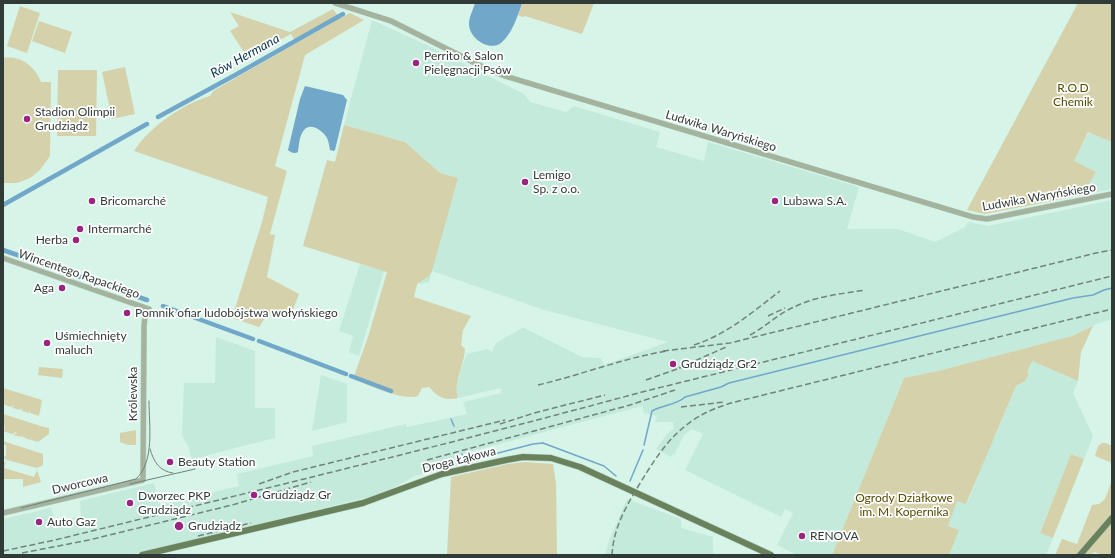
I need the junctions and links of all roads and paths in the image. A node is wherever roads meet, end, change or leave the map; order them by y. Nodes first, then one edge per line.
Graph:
1 (335, 3) edge
2 (1112, 194) edge
3 (3, 258) edge
4 (149, 308) joint
5 (143, 480) joint
6 (3, 513) edge
7 (1112, 518) edge
8 (142, 555) edge
9 (771, 555) edge
10 (1080, 555) edge

1 - 2 street, Ludwika Waryńskiego
3 - 4 street, Wincentego Rapackiego
4 - 5 street, Królewska
5 - 6 street, Dworcowa
7 - 10 main road
8 - 9 main road, Droga Łąkowa

